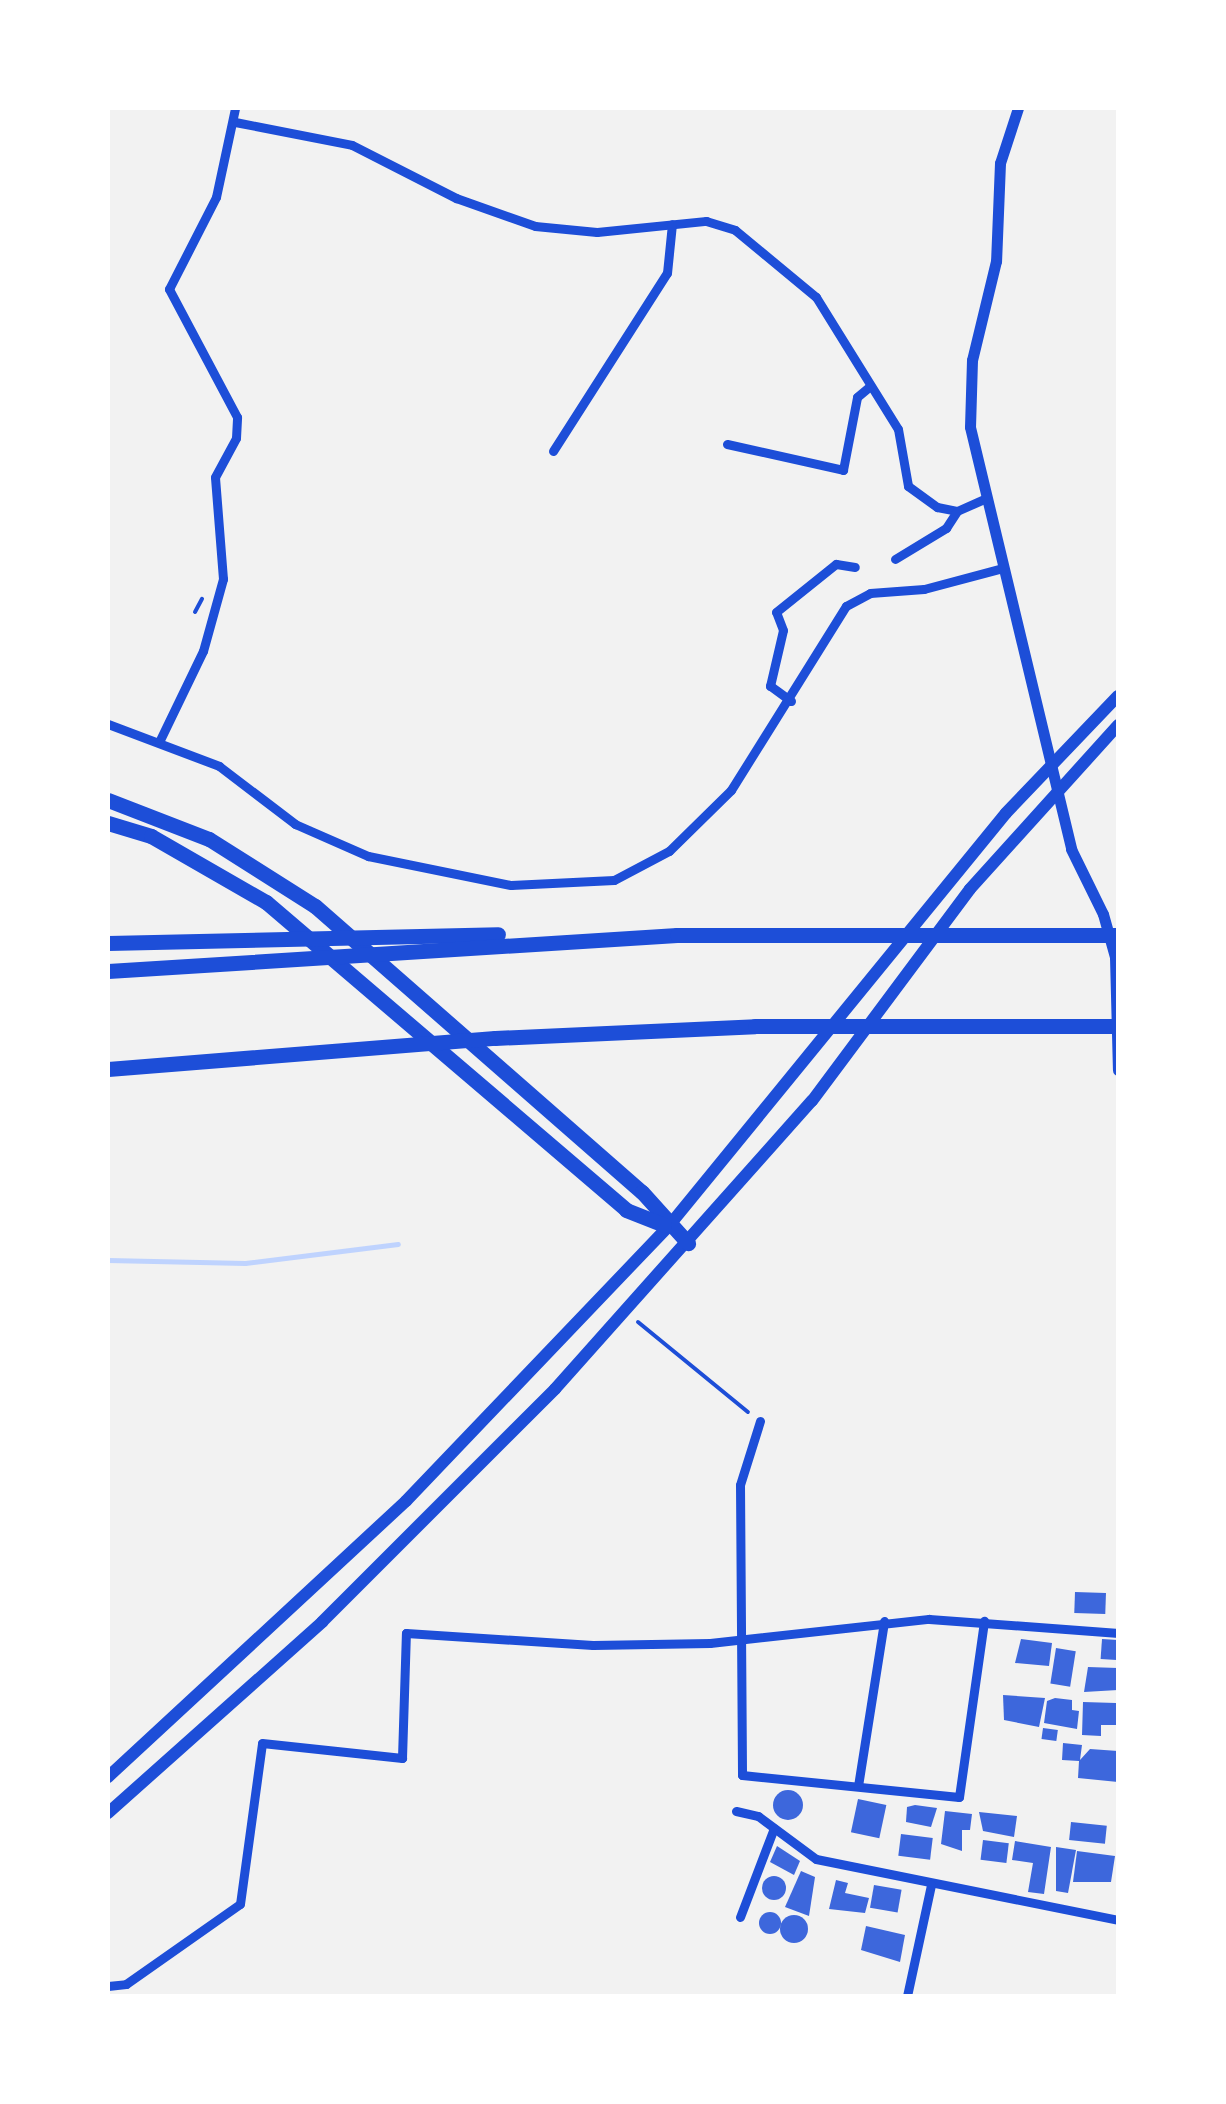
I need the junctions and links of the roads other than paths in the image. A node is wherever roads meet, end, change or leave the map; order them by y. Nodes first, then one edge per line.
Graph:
1 (235, 108) edge
2 (1018, 108) edge
3 (234, 122) junction
4 (672, 224) junction
5 (869, 387) junction
6 (726, 444) dead end
7 (552, 451) dead end
8 (984, 499) junction
9 (958, 510) junction
10 (895, 559) dead end
11 (855, 567) dead end
12 (1003, 568) junction
13 (1118, 696) edge
14 (791, 701) junction
15 (108, 724) edge
16 (1118, 725) edge
17 (158, 742) junction
18 (108, 800) edge
19 (108, 824) edge
20 (677, 935) junction
21 (1118, 935) edge
22 (108, 943) edge
23 (108, 971) edge
24 (1118, 1026) edge
25 (108, 1069) edge
26 (1118, 1070) edge
27 (668, 1227) junction
28 (688, 1243) junction
29 (760, 1421) road end
30 (884, 1621) junction
31 (984, 1622) junction
32 (1118, 1632) edge
33 (742, 1640) junction
34 (108, 1777) edge
35 (858, 1786) junction
36 (736, 1811) dead end
37 (108, 1813) edge
38 (774, 1828) junction
39 (931, 1885) junction
40 (740, 1916) dead end
41 (1118, 1920) edge
42 (108, 1986) edge
43 (908, 1996) edge

1 - 3 street
2 - 8 street
3 - 4 street
3 - 17 street
4 - 5 street
4 - 7 street
5 - 6 street
5 - 9 street
8 - 9 street
8 - 12 street
9 - 10 street
11 - 14 street
12 - 14 street
12 - 26 street
13 - 27 main road
14 - 17 street
15 - 17 street
16 - 28 main road
18 - 27 highway
19 - 27 highway
20 - 21 highway
20 - 22 highway
20 - 23 highway
24 - 25 highway
27 - 28 highway
27 - 34 main road
28 - 37 main road
29 - 33 street
30 - 31 street
30 - 33 street
30 - 35 street
31 - 32 street
31 - 35 street
33 - 35 street
33 - 42 street
36 - 38 street
38 - 39 street
38 - 40 street
39 - 41 street
39 - 43 street

